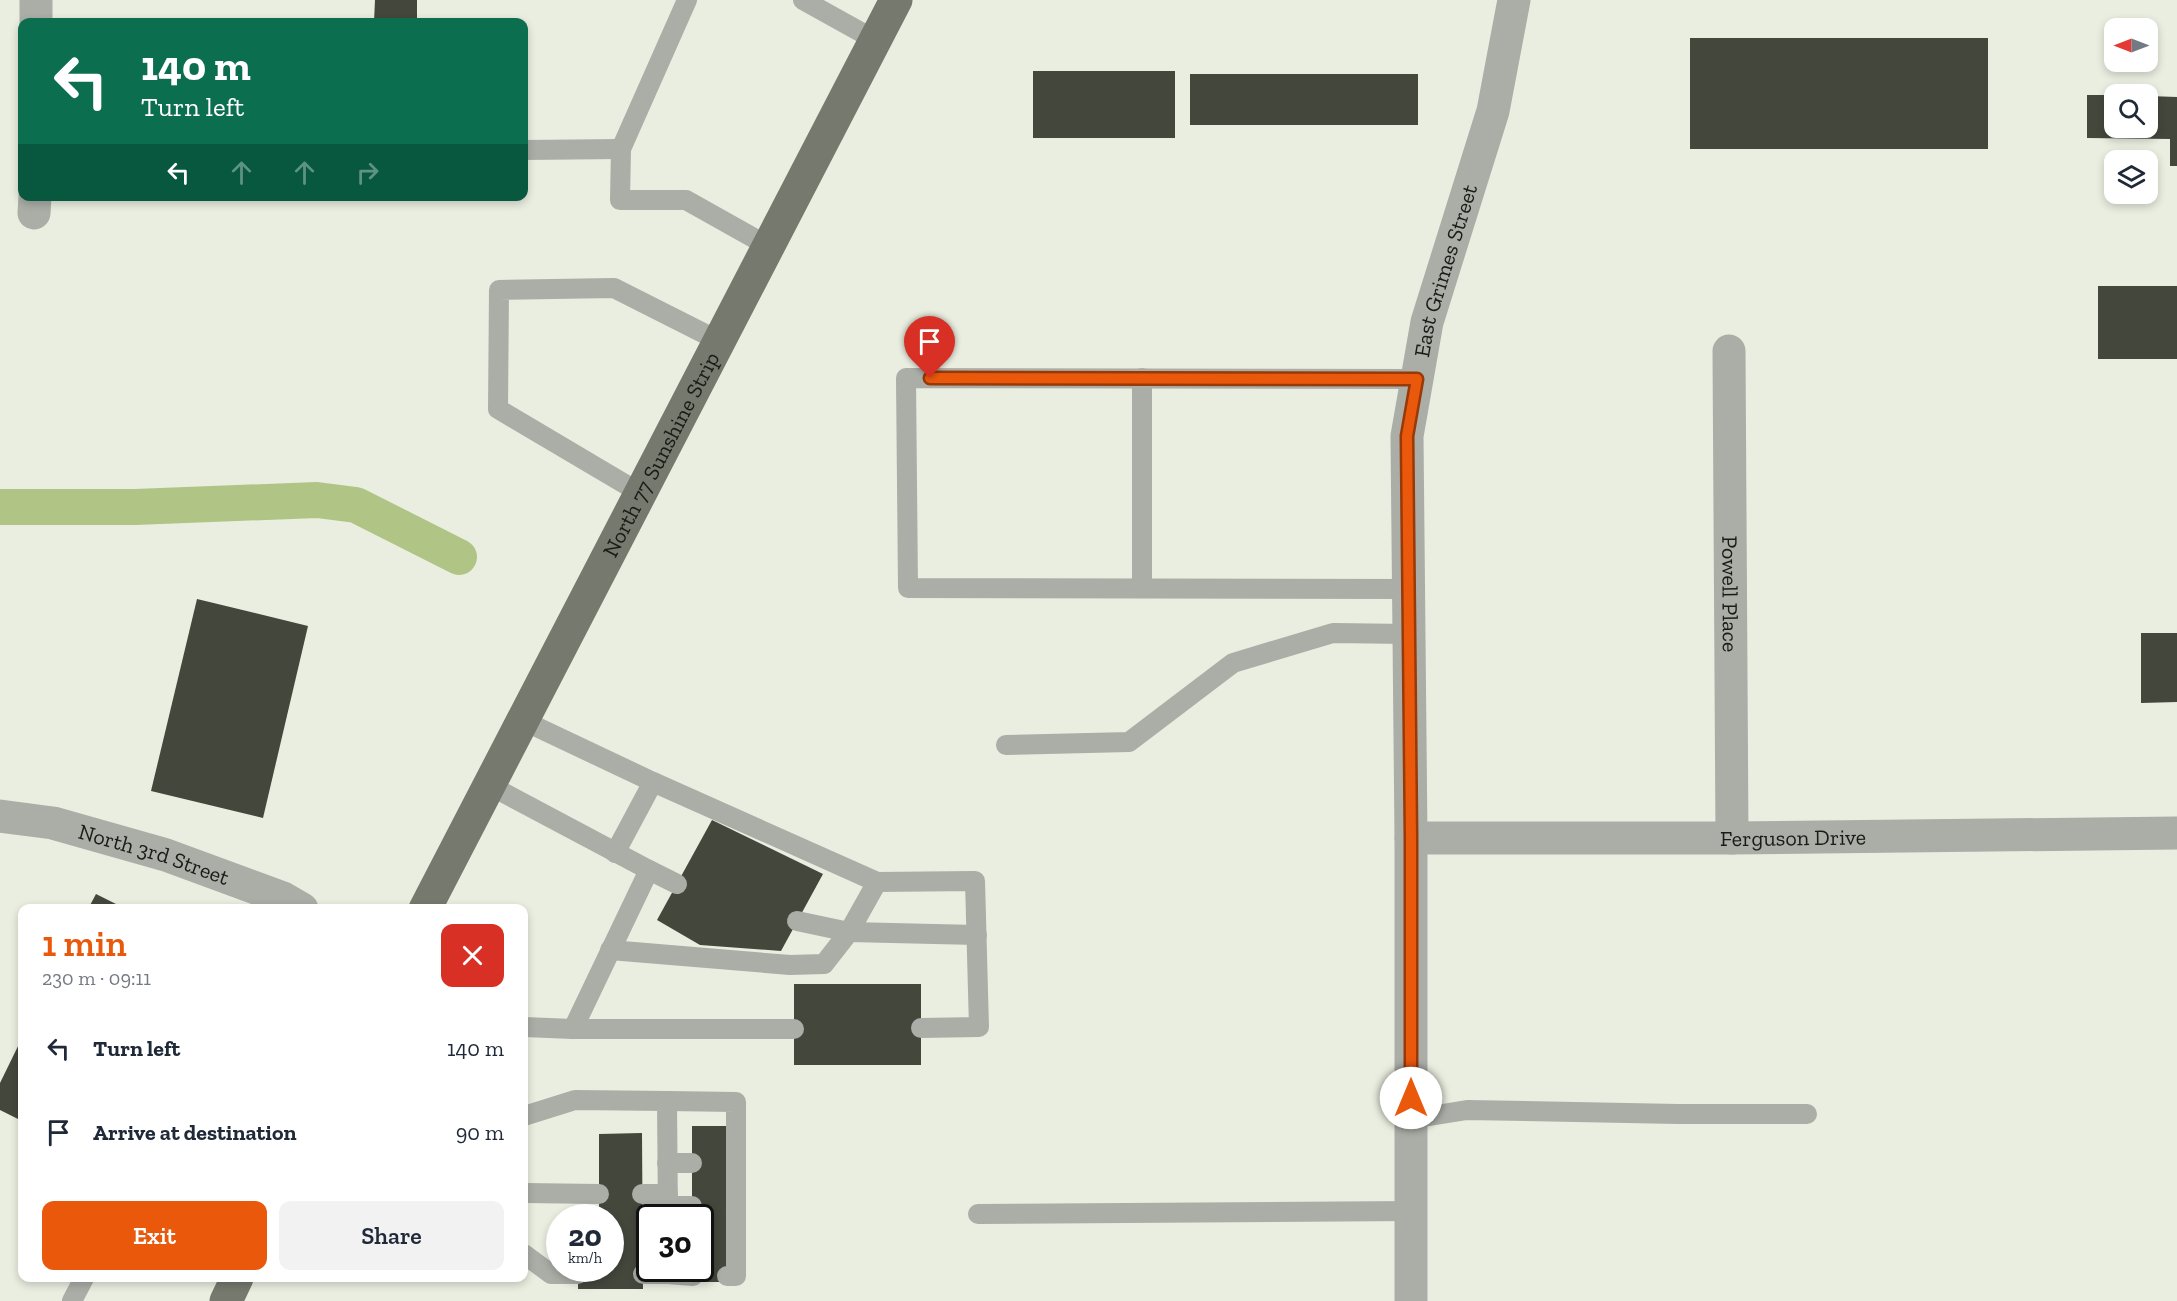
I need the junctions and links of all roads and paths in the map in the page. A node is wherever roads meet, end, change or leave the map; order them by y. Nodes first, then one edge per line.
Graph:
1 (36, 0) edge
2 (687, 0) edge
3 (803, 0) edge
4 (896, 0) edge
5 (1514, 0) edge
6 (36, 18) edge
7 (875, 40) junction
8 (621, 149) junction
9 (528, 150) edge
10 (768, 246) junction
11 (719, 341) junction
12 (1729, 351) dead end
13 (1142, 378) junction
14 (1417, 379) junction
15 (640, 493) junction
16 (1142, 588) junction
17 (1408, 589) junction
18 (1408, 634) junction
19 (522, 720) junction
20 (1006, 745) dead end
21 (652, 782) junction
22 (489, 785) junction
23 (0, 816) edge
24 (2177, 833) edge
25 (1411, 838) junction
26 (1732, 838) junction
27 (615, 853) junction
28 (649, 870) junction
29 (877, 882) junction
30 (677, 884) dead end
31 (286, 904) edge
32 (427, 904) edge
33 (797, 921) dead end
34 (849, 932) junction
35 (976, 935) junction
36 (610, 950) junction
37 (528, 1027) edge
38 (921, 1028) dead end
39 (573, 1029) junction
40 (794, 1029) dead end
41 (668, 1101) junction
42 (1807, 1114) dead end
43 (528, 1115) edge
44 (1411, 1119) junction
45 (668, 1163) junction
46 (692, 1163) dead end
47 (528, 1193) edge
48 (599, 1194) dead end
49 (642, 1194) dead end
50 (664, 1204) edge
51 (668, 1204) edge
52 (1411, 1211) junction
53 (978, 1214) dead end
54 (528, 1257) edge
55 (546, 1270) edge
56 (727, 1276) dead end
57 (82, 1282) edge
58 (235, 1282) edge
59 (72, 1301) edge
60 (226, 1301) edge
61 (1411, 1301) edge

1 - 6 street
2 - 8 lane
3 - 7 lane
4 - 7 main road, North 77 Sunshine Strip
5 - 14 street, East Grimes Street
7 - 10 main road, North 77 Sunshine Strip
8 - 9 lane
8 - 10 lane
10 - 11 main road, North 77 Sunshine Strip
11 - 15 main road, North 77 Sunshine Strip
11 - 15 lane
12 - 26 street, Powell Place
13 - 14 lane
13 - 16 lane
13 - 16 lane
14 - 17 street, East Grimes Street
15 - 19 main road, North 77 Sunshine Strip
16 - 17 lane
17 - 18 street, East Grimes Street
18 - 20 lane
18 - 25 street, East Grimes Street
19 - 21 lane
19 - 22 main road, North 77 Sunshine Strip
21 - 27 lane
21 - 29 lane
22 - 27 lane
22 - 32 main road, North 77 Sunshine Strip
23 - 31 street, North 3rd Street
24 - 26 street, Ferguson Drive
25 - 26 street, Ferguson Drive
25 - 44 street, East Grimes Street
27 - 28 lane
28 - 30 lane
28 - 36 lane
29 - 34 lane
29 - 35 lane
33 - 34 lane
34 - 35 lane
34 - 36 lane
35 - 38 lane
36 - 39 lane
37 - 39 lane
39 - 40 lane
41 - 43 lane
41 - 45 lane
41 - 56 lane
42 - 44 lane
44 - 52 street, East Grimes Street
45 - 46 lane
45 - 51 lane
47 - 48 lane
49 - 50 lane
52 - 53 lane
52 - 61 street, East Grimes Street
54 - 55 lane
57 - 59 lane
58 - 60 main road

